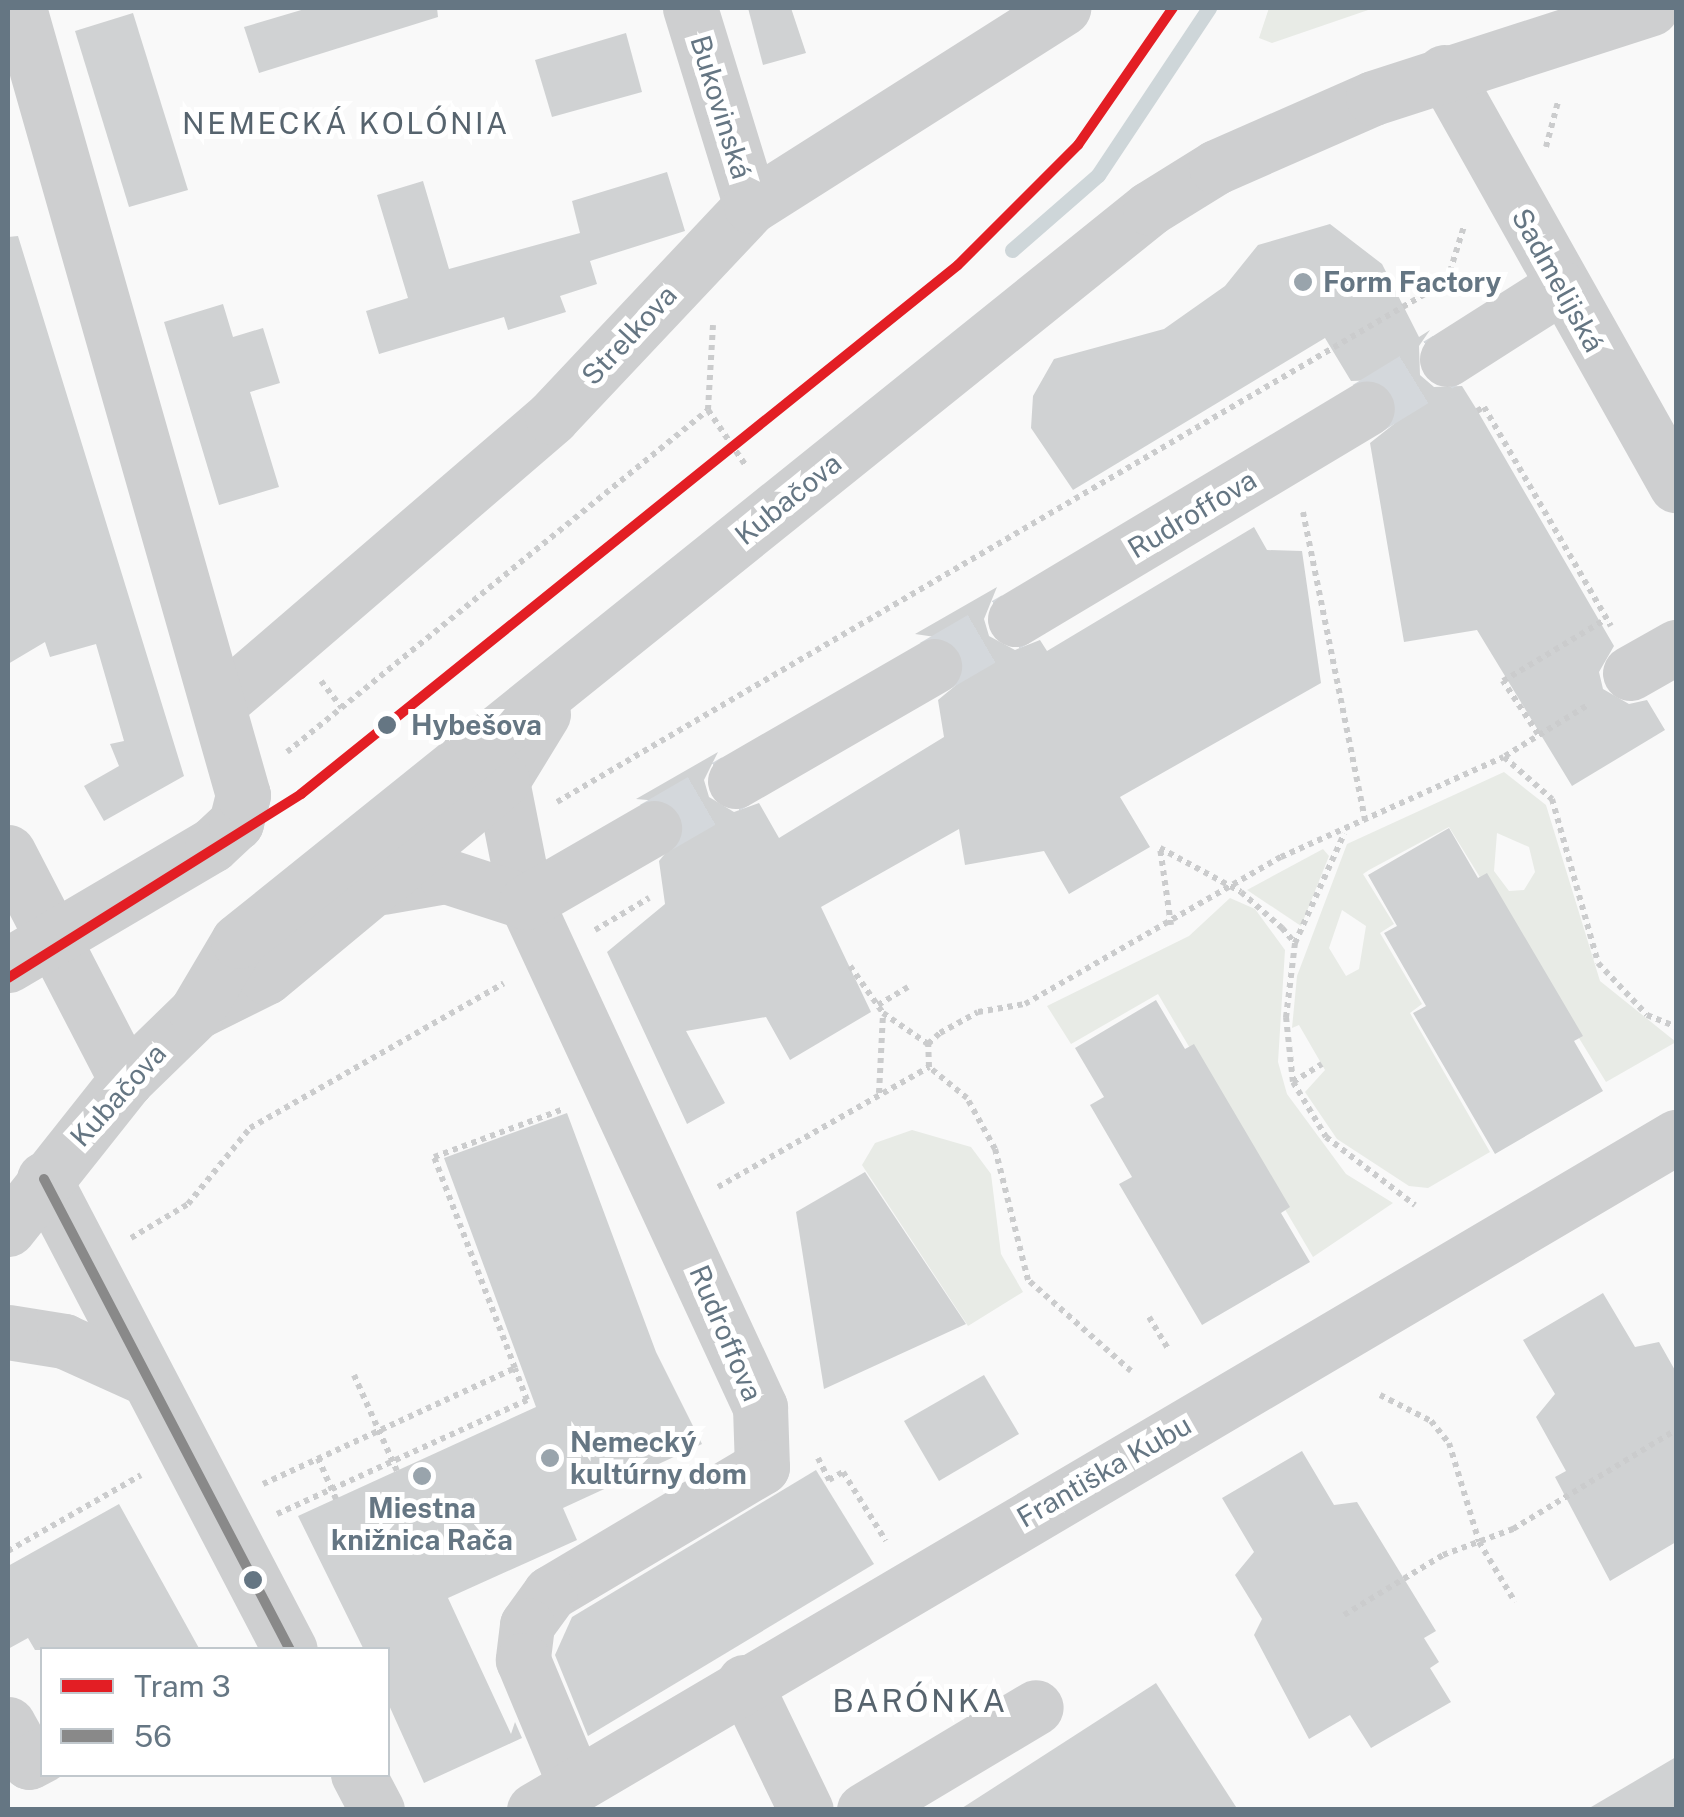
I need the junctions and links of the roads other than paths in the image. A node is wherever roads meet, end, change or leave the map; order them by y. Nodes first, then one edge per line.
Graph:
1 (20, 8) edge
2 (690, 8) edge
3 (1062, 8) edge
4 (1651, 8) edge
5 (1535, 28) edge
6 (1444, 72) junction
7 (735, 223) junction
8 (1560, 287) junction
9 (1447, 359) tunnel mouth
10 (1368, 408) tunnel mouth
11 (1676, 485) edge
12 (1015, 619) tunnel mouth
13 (934, 666) tunnel mouth
14 (562, 687) junction
15 (222, 701) junction
16 (735, 781) tunnel mouth
17 (524, 794) junction
18 (654, 828) tunnel mouth
19 (8, 852) edge
20 (383, 887) junction
21 (526, 902) junction
22 (30, 953) edge
23 (196, 1012) junction
24 (126, 1080) junction
25 (1676, 1137) edge
26 (44, 1180) junction
27 (8, 1229) edge
28 (8, 1332) edge
29 (142, 1376) junction
30 (288, 1647) edge
31 (744, 1682) junction
32 (1036, 1708) dead end
33 (8, 1724) edge
34 (40, 1755) edge
35 (360, 1777) edge
36 (554, 1796) edge
37 (377, 1810) edge
38 (806, 1810) edge
39 (864, 1810) edge

1 - 15 street
2 - 7 street, Bukovinská
3 - 7 street, Strelkova
4 - 5 street, Kubačova
5 - 6 street, Kubačova
6 - 8 street, Sadmelijská
6 - 14 street, Kubačova
7 - 15 street, Strelkova
8 - 9 street
8 - 11 street, Sadmelijská
10 - 12 street, Rudroffova
13 - 16 street
14 - 17 street
14 - 23 street, Kubačova
15 - 22 street
17 - 20 street, Kubačova
17 - 21 street, Rudroffova
18 - 21 street
19 - 22 street
20 - 21 street, Kubačova
20 - 23 street, Kubačova
21 - 36 street, Rudroffova
22 - 24 street
23 - 24 street, Kubačova
24 - 26 street, Kubačova
25 - 31 street, Františka Kubu
26 - 27 street, Kubačova
26 - 29 street
28 - 29 street
29 - 30 street
31 - 36 street, Františka Kubu
31 - 38 street
32 - 39 street
33 - 34 street
35 - 37 street

